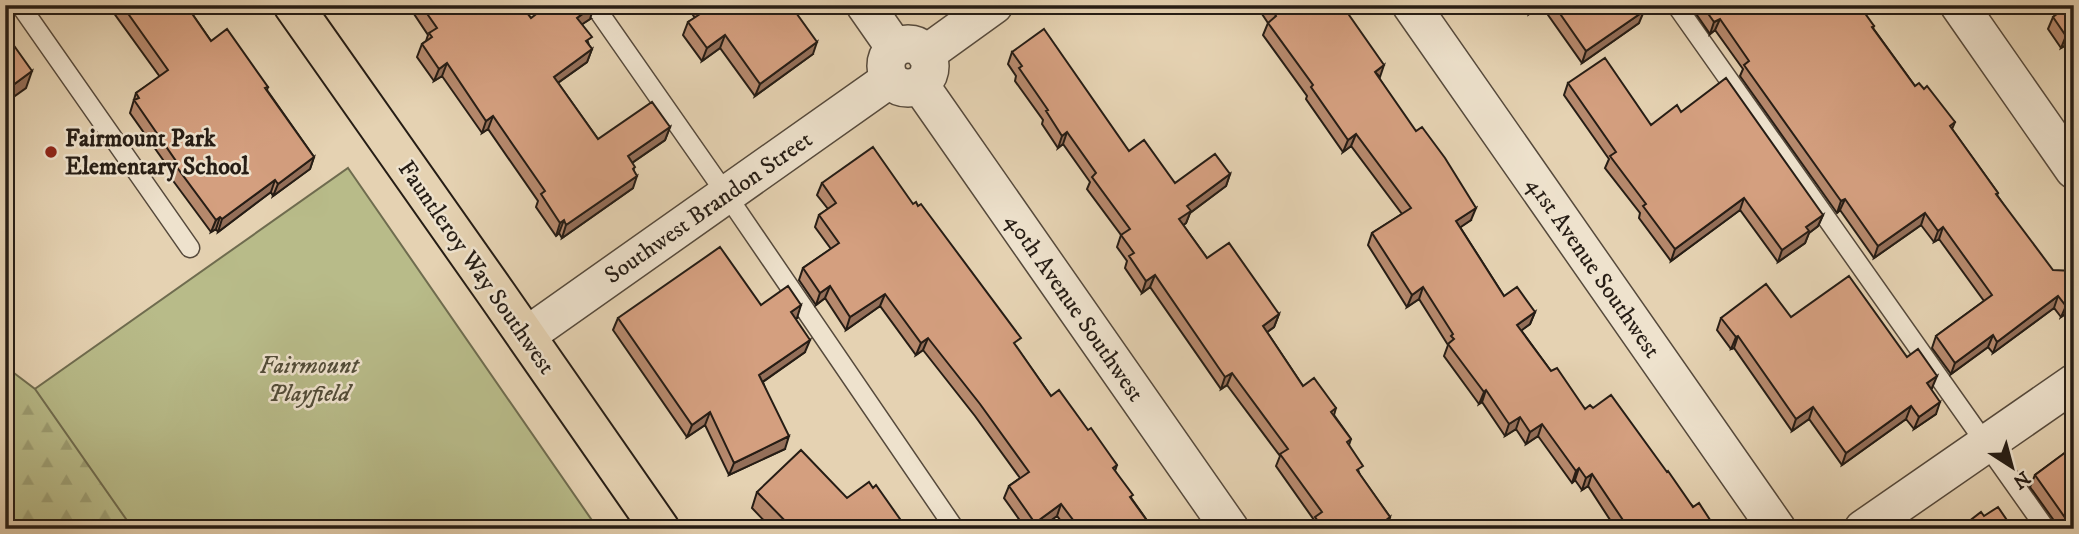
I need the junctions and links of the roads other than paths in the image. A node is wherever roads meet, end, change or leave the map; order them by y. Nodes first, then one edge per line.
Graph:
1 (20, 5) edge
2 (293, 5) edge
3 (594, 5) edge
4 (865, 5) edge
5 (995, 5) edge
6 (1411, 5) edge
7 (1676, 5) edge
8 (1959, 5) edge
9 (908, 67) junction
10 (2074, 170) edge
11 (726, 194) junction
12 (190, 248) dead end
13 (526, 337) junction
14 (2074, 383) edge
15 (1987, 444) junction
16 (660, 529) edge
17 (955, 529) edge
18 (1230, 529) edge
19 (1777, 529) edge
20 (1863, 529) edge
21 (2046, 529) edge

1 - 12 lane
2 - 13 main road, Fauntleroy Way Southwest
3 - 11 lane
4 - 9 street, 40th Avenue Southwest
5 - 9 street, Southwest Brandon Street
6 - 19 street, 41st Avenue Southwest
7 - 15 lane
8 - 10 street
9 - 11 street, Southwest Brandon Street
9 - 18 street, 40th Avenue Southwest
11 - 13 street, Southwest Brandon Street
11 - 17 lane
13 - 16 main road, Fauntleroy Way Southwest
14 - 15 street
15 - 20 street
15 - 21 lane

